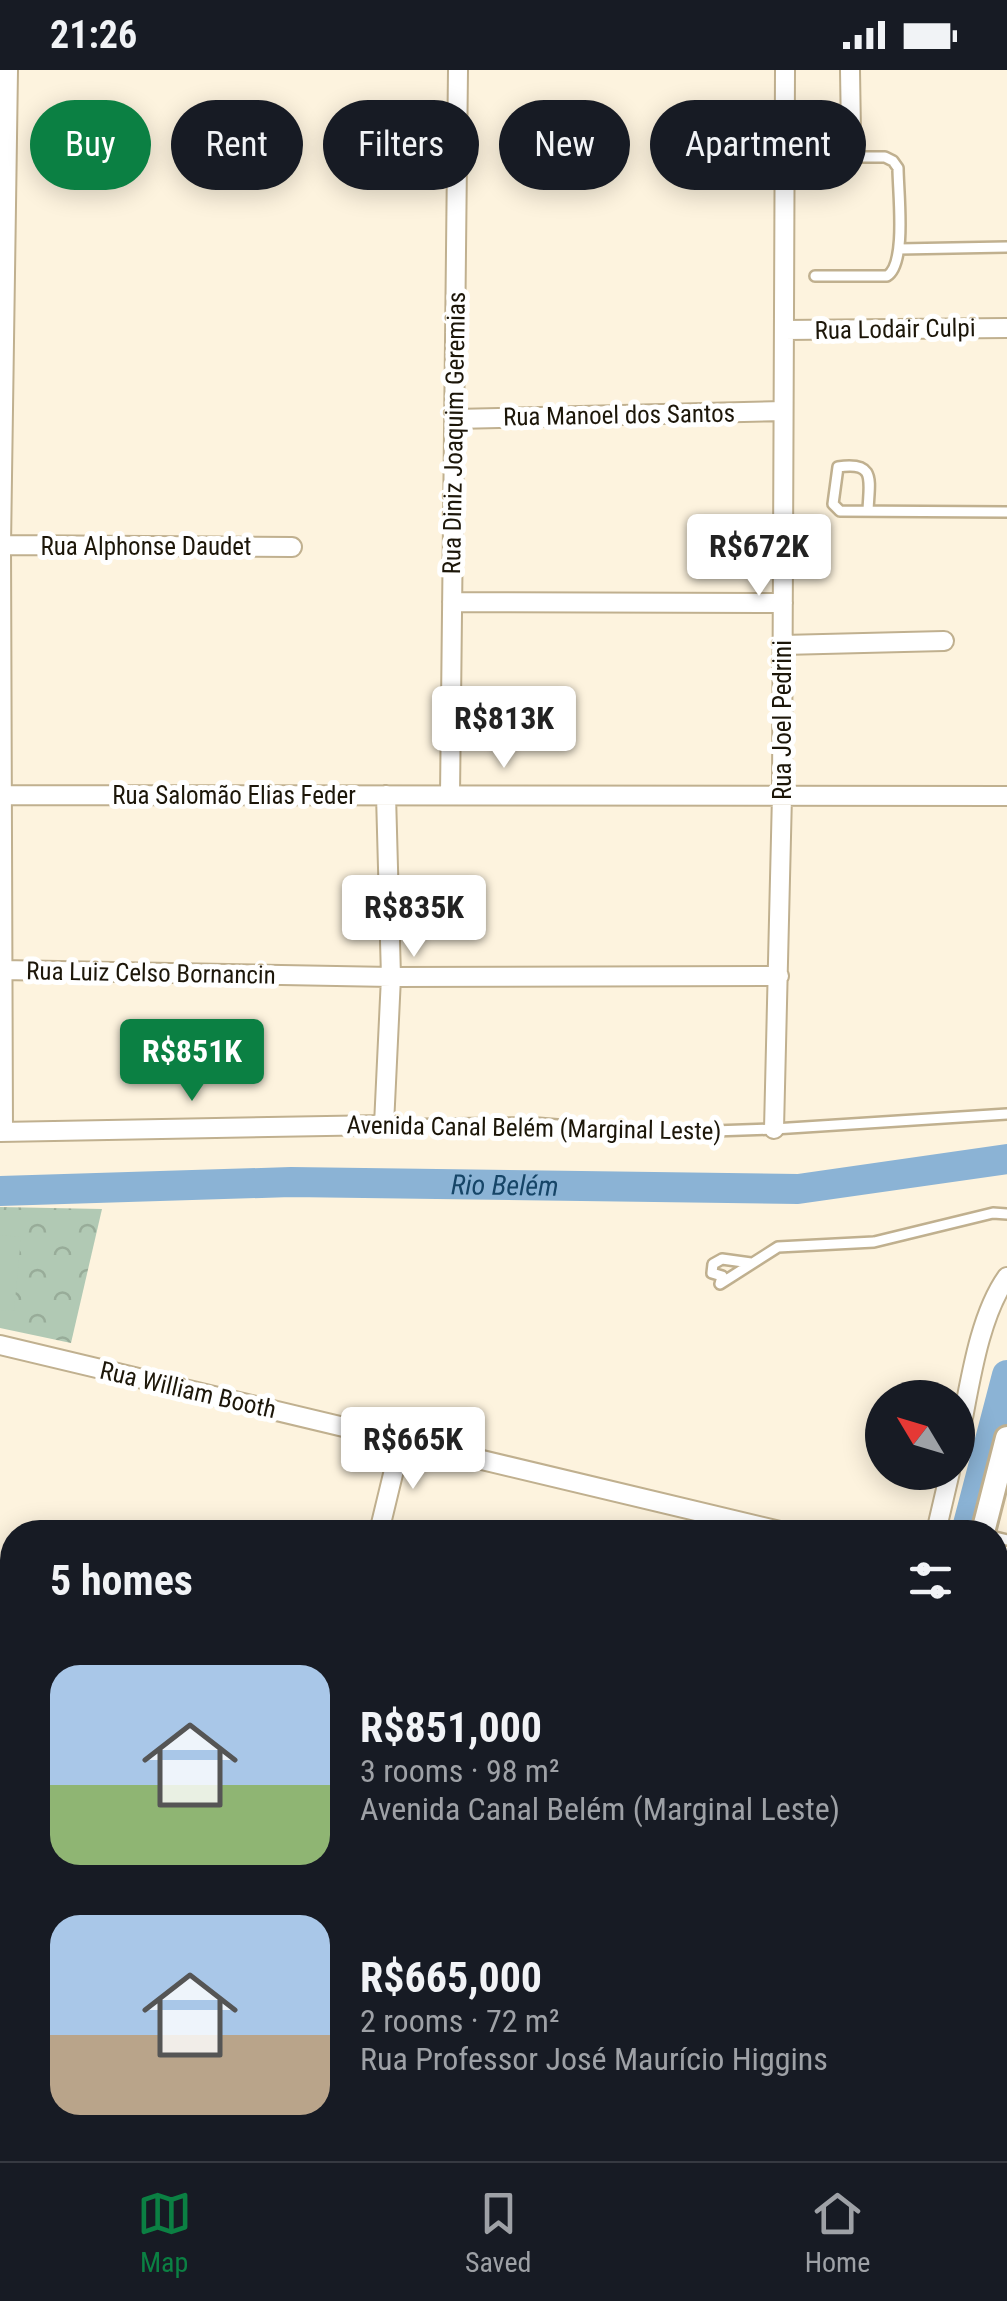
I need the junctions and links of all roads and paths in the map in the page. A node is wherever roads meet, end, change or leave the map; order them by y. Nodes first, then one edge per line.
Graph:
1 (8, 70) edge
2 (458, 70) edge
3 (784, 70) edge
4 (850, 70) edge
5 (4, 93) edge
6 (850, 100) edge
7 (866, 157) edge
8 (1007, 247) edge
9 (899, 249) junction
10 (4, 267) edge
11 (814, 276) dead end
12 (1007, 328) edge
13 (784, 330) junction
14 (784, 411) junction
15 (455, 419) junction
16 (868, 511) junction
17 (1007, 512) edge
18 (1, 546) edge
19 (292, 547) dead end
20 (452, 602) junction
21 (783, 603) junction
22 (944, 642) dead end
23 (783, 645) junction
24 (1, 795) edge
25 (386, 795) junction
26 (450, 795) junction
27 (782, 796) junction
28 (1007, 796) edge
29 (2, 970) edge
30 (780, 976) junction
31 (391, 977) junction
32 (1007, 1114) edge
33 (384, 1124) junction
34 (774, 1129) junction
35 (1, 1132) edge
36 (1007, 1214) edge
37 (751, 1262) dead end
38 (1007, 1277) edge
39 (0, 1344) edge
40 (973, 1380) edge
41 (1007, 1438) edge
42 (401, 1441) junction
43 (946, 1490) edge
44 (382, 1520) edge
45 (733, 1520) edge
46 (939, 1520) edge
47 (986, 1520) edge

1 - 5 street
2 - 15 street, Rua Diniz Joaquim Geremias
3 - 13 street, Rua Joel Pedrini
4 - 6 street
5 - 10 street
7 - 9 lane
8 - 9 lane
9 - 11 lane
10 - 18 street
12 - 13 street, Rua Lodair Culpi
13 - 14 street, Rua Joel Pedrini
14 - 15 street, Rua Manoel dos Santos
14 - 21 street, Rua Joel Pedrini
15 - 20 street, Rua Diniz Joaquim Geremias
16 - 16 lane
16 - 17 lane
18 - 19 street, Rua Alphonse Daudet
18 - 24 street
20 - 21 street
20 - 26 street, Rua Diniz Joaquim Geremias
21 - 23 street, Rua Joel Pedrini
22 - 23 street
23 - 27 street, Rua Joel Pedrini
24 - 25 street, Rua Salomão Elias Feder
24 - 29 street
25 - 26 street, Rua Salomão Elias Feder
25 - 31 street
26 - 27 street, Rua Salomão Elias Feder
27 - 28 street, Rua Salomão Elias Feder
27 - 30 street, Rua Joel Pedrini
29 - 31 street, Rua Luiz Celso Bornancin
29 - 35 street
30 - 31 street, Rua Luiz Celso Bornancin
30 - 34 street, Rua Joel Pedrini
31 - 33 street
32 - 34 lane, Avenida Canal Belém (Marginal Leste)
33 - 34 lane, Avenida Canal Belém (Marginal Leste)
33 - 35 street, Avenida Canal Belém (Marginal Leste)
36 - 37 lane
38 - 40 street
39 - 42 street, Rua William Booth
41 - 47 street
42 - 44 street
42 - 45 street, Rua William Booth
43 - 46 street

